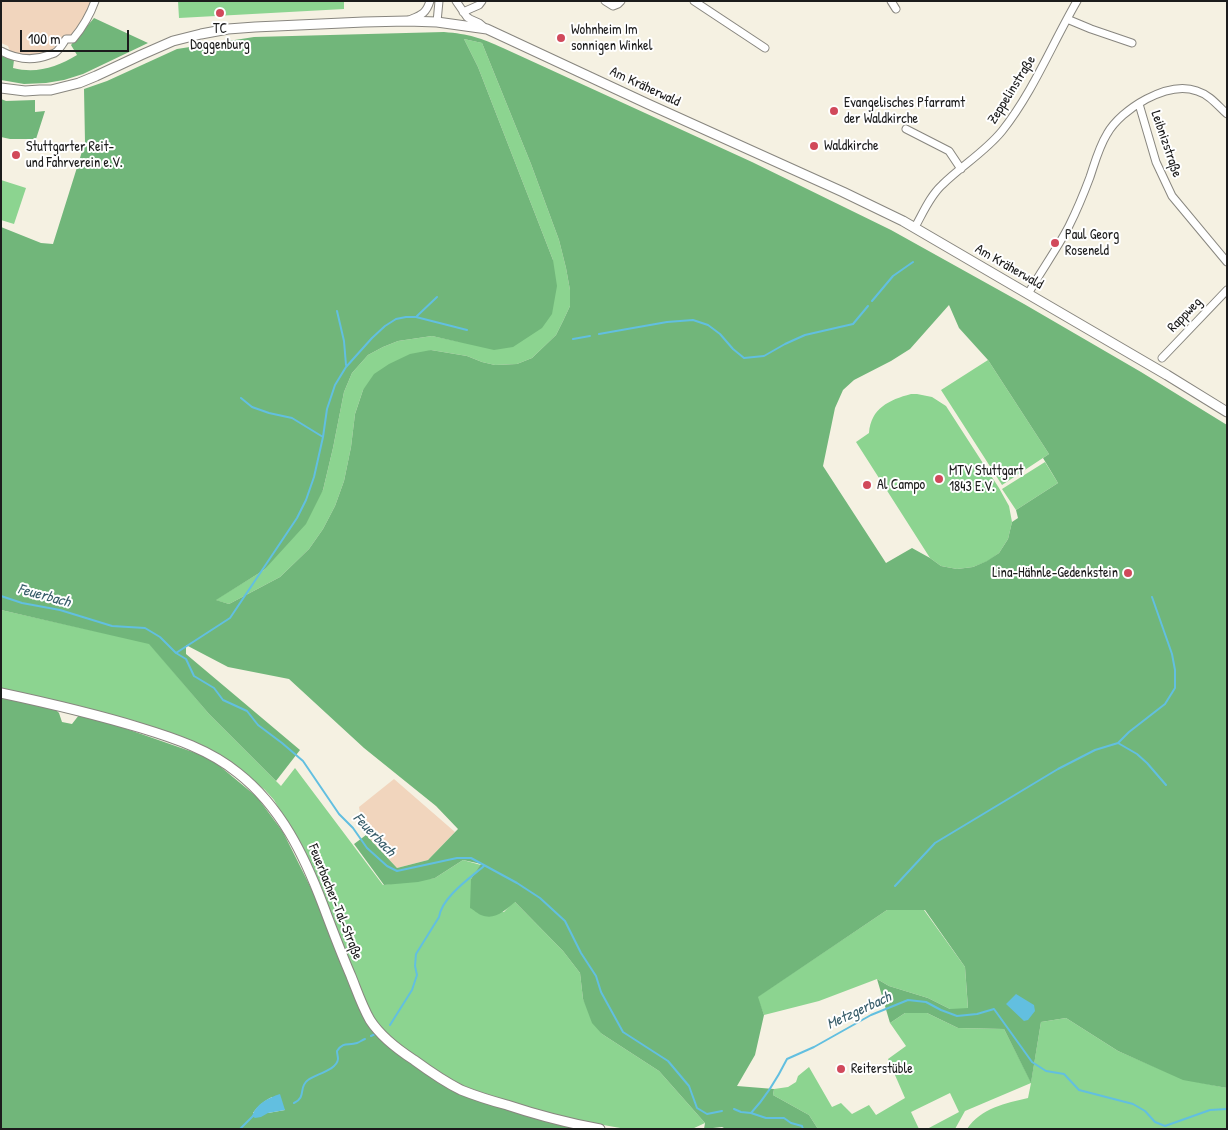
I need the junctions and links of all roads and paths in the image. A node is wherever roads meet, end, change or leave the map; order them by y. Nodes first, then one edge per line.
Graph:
1 (95, 1) edge
2 (430, 1) edge
3 (439, 1) edge
4 (456, 1) edge
5 (482, 1) edge
6 (605, 1) edge
7 (622, 1) edge
8 (694, 1) edge
9 (891, 1) edge
10 (1077, 1) edge
11 (896, 9) dead end
12 (464, 12) junction
13 (1067, 20) junction
14 (407, 21) junction
15 (437, 22) junction
16 (456, 24) junction
17 (485, 28) junction
18 (1132, 43) dead end
19 (765, 48) dead end
20 (1, 51) edge
21 (1, 88) edge
22 (1139, 104) junction
23 (1227, 114) edge
24 (906, 129) dead end
25 (961, 169) junction
26 (915, 227) junction
27 (1227, 262) edge
28 (1227, 290) edge
29 (1028, 294) junction
30 (1162, 358) dead end
31 (1227, 412) edge
32 (1, 693) edge
33 (600, 1129) edge

1 - 20 street
2 - 14 street
3 - 15 street
4 - 12 street
5 - 12 street
6 - 7 street
8 - 19 street
9 - 11 street
10 - 13 street, Zeppelinstraße
12 - 16 street
12 - 17 street
13 - 18 street
13 - 25 street, Zeppelinstraße
14 - 15 main road, Am Kräherwald
14 - 21 main road, Am Kräherwald
15 - 16 main road, Am Kräherwald
16 - 17 main road, Am Kräherwald
17 - 26 main road, Am Kräherwald
22 - 23 street
22 - 27 street, Leibnizstraße
22 - 29 street
24 - 25 street
25 - 26 street, Zeppelinstraße
26 - 29 main road, Am Kräherwald
28 - 30 street, Rappweg
29 - 31 main road, Am Kräherwald
32 - 33 main road, Feuerbacher-Tal-Straße

